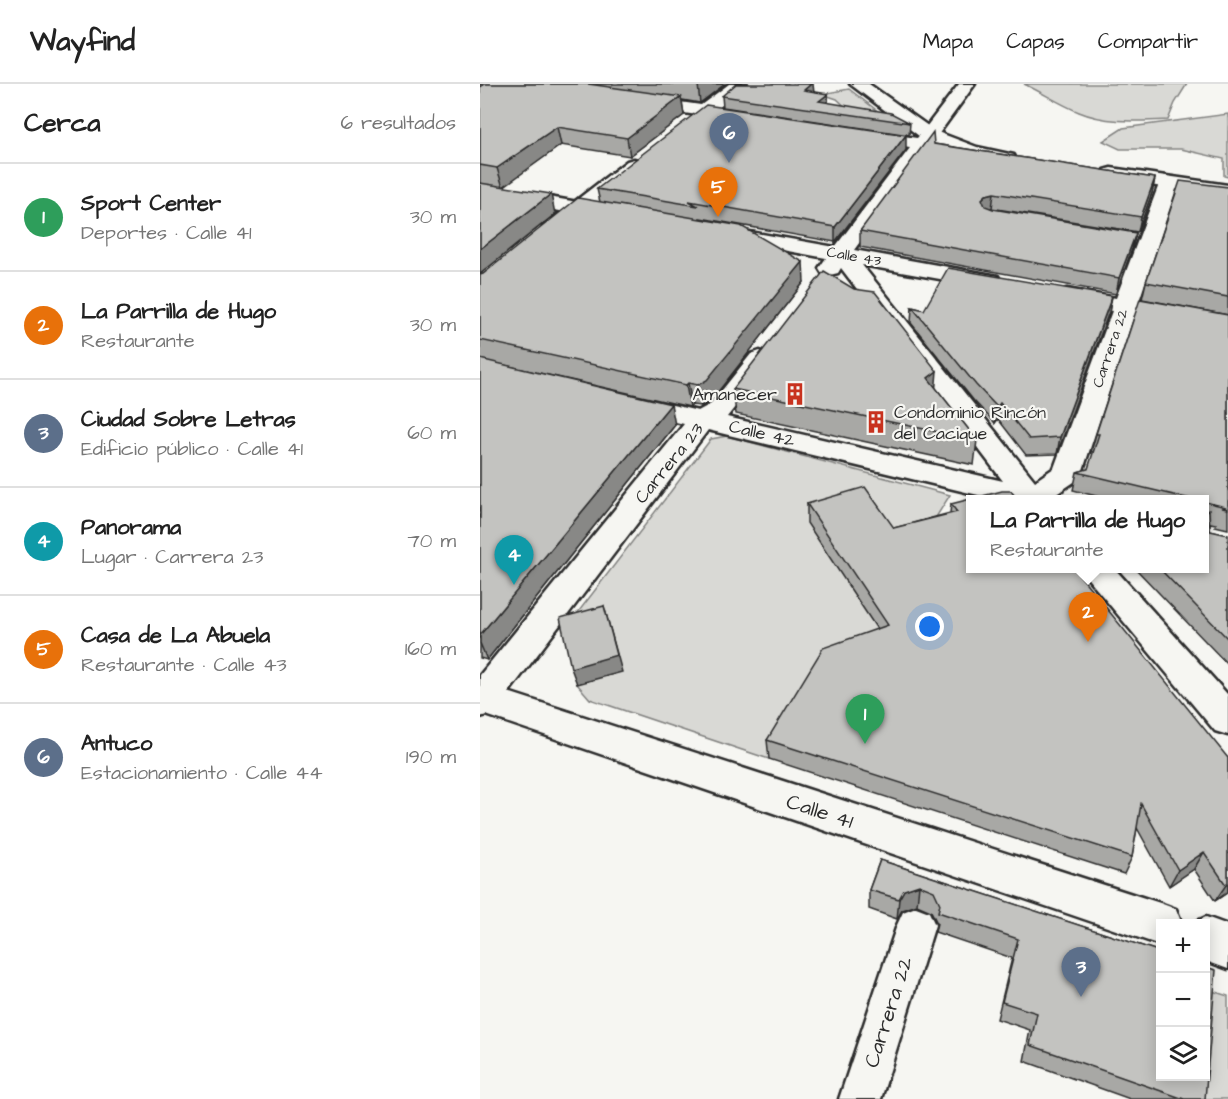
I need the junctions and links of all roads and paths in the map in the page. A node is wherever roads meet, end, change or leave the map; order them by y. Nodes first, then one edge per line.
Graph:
1 (739, 84) edge
2 (858, 84) edge
3 (967, 84) edge
4 (625, 99) edge
5 (704, 111) junction
6 (727, 115) edge
7 (686, 125) edge
8 (840, 132) edge
9 (926, 140) junction
10 (650, 153) edge
11 (1029, 162) edge
12 (1087, 171) edge
13 (1168, 183) junction
14 (480, 190) edge
15 (1228, 191) edge
16 (578, 208) junction
17 (635, 218) edge
18 (704, 230) edge
19 (542, 237) edge
20 (1125, 239) edge
21 (1147, 243) junction
22 (842, 254) junction
23 (1007, 284) edge
24 (813, 287) edge
25 (1042, 291) edge
26 (1125, 306) junction
27 (1228, 324) edge
28 (778, 334) edge
29 (602, 397) edge
30 (702, 419) junction
31 (1019, 495) edge
32 (1033, 495) edge
33 (1040, 495) edge
34 (1099, 573) edge
35 (481, 699) edge
36 (1228, 720) edge
37 (1156, 922) edge
38 (916, 925) dead end
39 (1210, 940) edge
40 (1228, 947) edge
41 (860, 1099) edge

1 - 5 main road
2 - 9 main road
3 - 9 main road
4 - 5 main road
5 - 6 main road
5 - 7 main road
8 - 9 main road
9 - 11 main road
9 - 22 main road
10 - 16 main road
12 - 13 main road
13 - 15 main road
13 - 21 main road, Carrera 22
14 - 16 main road
16 - 17 main road
16 - 19 main road
18 - 22 main road, Calle 43
20 - 21 main road
21 - 26 main road, Carrera 22
22 - 23 main road, Calle 43
22 - 24 main road
22 - 32 main road
25 - 26 main road
26 - 27 main road
26 - 33 main road, Carrera 22
28 - 30 main road, Carrera 23
29 - 30 main road, Calle 42
30 - 31 main road, Calle 42
30 - 35 main road, Carrera 23
34 - 36 main road
35 - 37 main road, Calle 41
38 - 41 street, Carrera 22
39 - 40 main road

